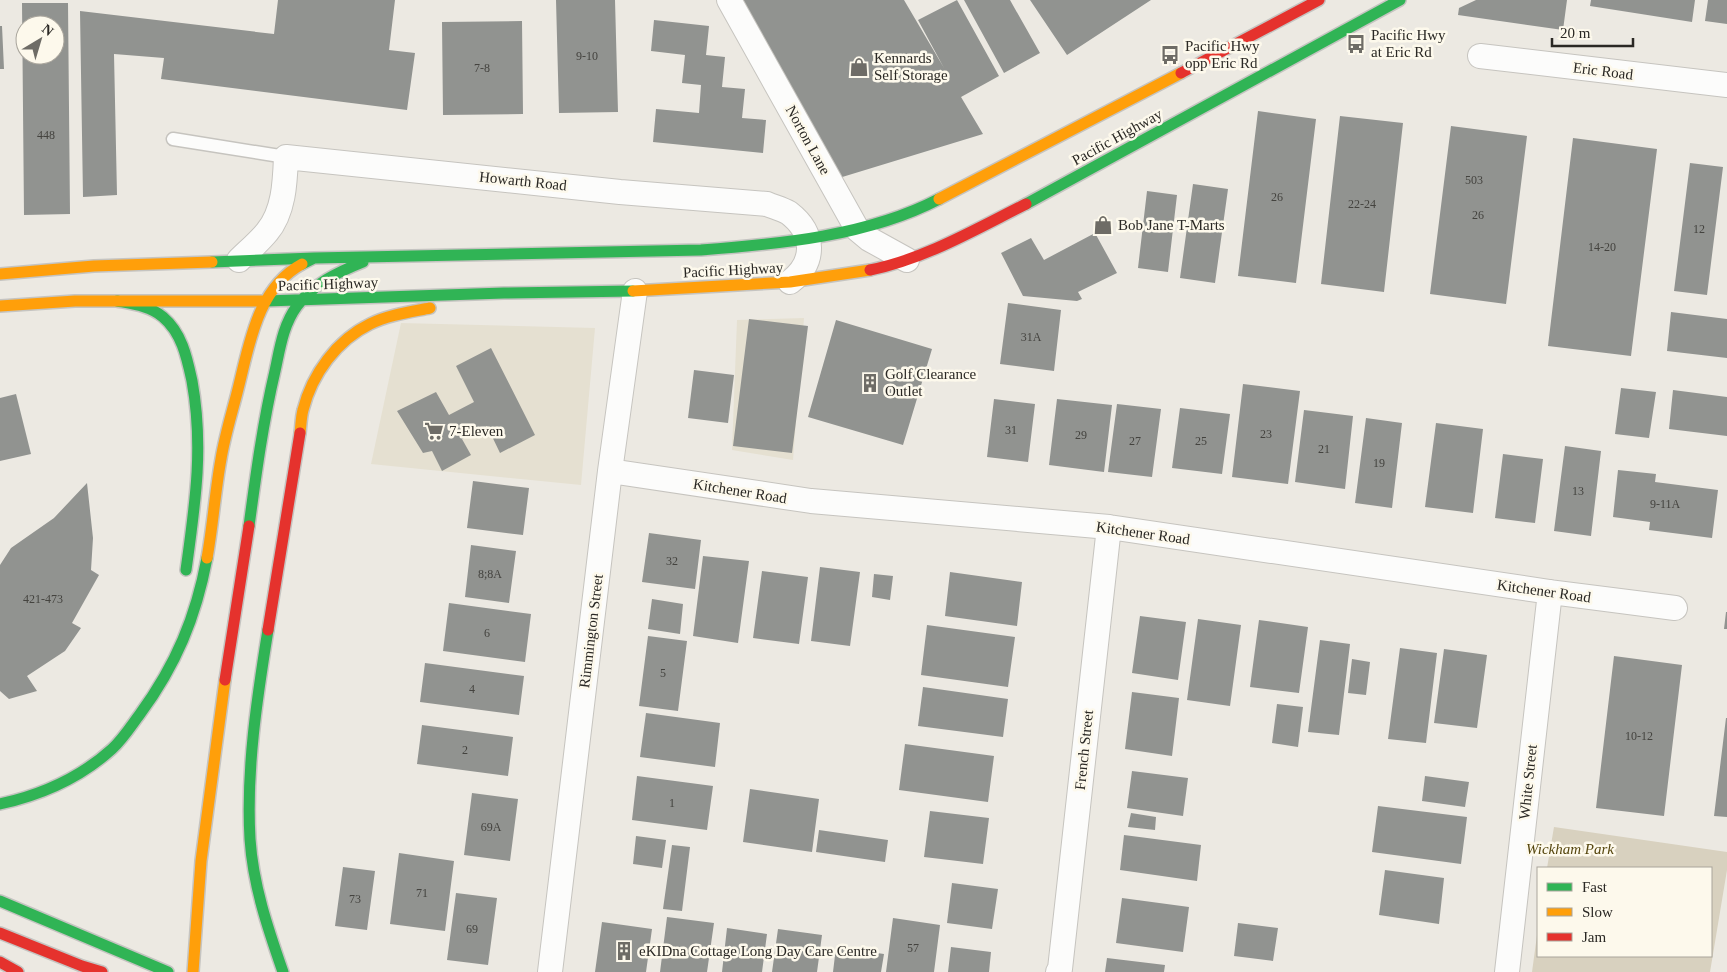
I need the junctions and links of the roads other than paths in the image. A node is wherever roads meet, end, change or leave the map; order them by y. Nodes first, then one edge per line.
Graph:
1 (729, 0) edge
2 (1319, 0) edge
3 (1400, 0) edge
4 (1480, 56) dead end
5 (1727, 86) edge
6 (173, 138) dead end
7 (286, 157) junction
8 (857, 229) junction
9 (808, 238) junction
10 (376, 257) junction
11 (314, 258) junction
12 (239, 260) junction
13 (907, 260) junction
14 (0, 274) edge
15 (790, 282) junction
16 (635, 291) junction
17 (504, 293) junction
18 (302, 300) junction
19 (117, 301) junction
20 (266, 301) junction
21 (0, 306) edge
22 (610, 471) junction
23 (1109, 527) junction
24 (185, 579) dead end
25 (1550, 592) junction
26 (1675, 608) dead end
27 (179, 618) dead end
28 (144, 709) junction
29 (0, 804) edge
30 (0, 901) edge
31 (0, 934) edge
32 (0, 962) edge
33 (18, 972) edge
34 (102, 972) edge
35 (168, 972) edge
36 (193, 972) edge
37 (283, 972) edge
38 (550, 972) edge
39 (1058, 972) edge
40 (1507, 972) edge

1 - 8 street, Norton Lane
2 - 8 main road, Pacific Highway
3 - 13 main road, Pacific Highway
4 - 5 street, Eric Road
6 - 7 lane, Howarth Road
7 - 9 street, Howarth Road
7 - 12 street
8 - 9 main road, Pacific Highway
8 - 13 street, Norton Lane
9 - 10 main road, Pacific Highway
9 - 15 street
10 - 11 main road, Pacific Highway
10 - 18 main road
11 - 12 main road, Pacific Highway
11 - 20 main road
12 - 14 main road, Pacific Highway
13 - 15 main road, Pacific Highway
15 - 16 main road, Pacific Highway
16 - 17 main road, Pacific Highway
16 - 22 street, Rimmington Street
17 - 18 main road, Pacific Highway
17 - 37 main road
18 - 20 main road, Pacific Highway
18 - 36 main road
19 - 20 main road, Pacific Highway
19 - 21 main road, Pacific Highway
19 - 24 main road
20 - 28 main road
22 - 23 street, Kitchener Road
22 - 38 street, Rimmington Street
23 - 25 street, Kitchener Road
23 - 39 street, French Street
25 - 26 street, Kitchener Road
25 - 40 street, White Street
27 - 28 main road
28 - 29 main road
30 - 35 main road
31 - 34 main road
32 - 33 main road

